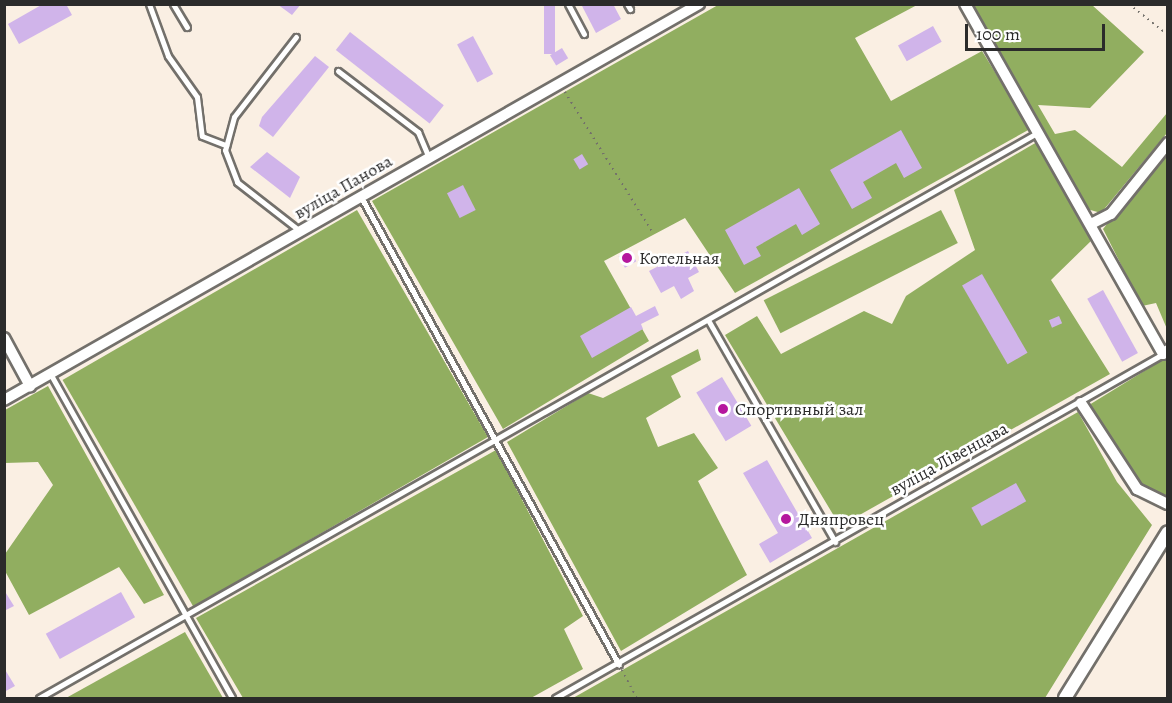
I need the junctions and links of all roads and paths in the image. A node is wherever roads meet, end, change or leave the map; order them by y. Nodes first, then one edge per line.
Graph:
1 (149, 4) edge
2 (173, 4) edge
3 (568, 4) edge
4 (699, 4) edge
5 (966, 4) edge
6 (1129, 4) edge
7 (187, 27) dead end
8 (584, 34) dead end
9 (1167, 35) edge
10 (296, 37) dead end
11 (338, 71) dead end
12 (560, 84) junction
13 (1038, 132) junction
14 (1167, 143) edge
15 (226, 145) junction
16 (428, 156) junction
17 (360, 196) junction
18 (1091, 224) junction
19 (300, 231) junction
20 (652, 231) dead end
21 (708, 320) junction
22 (4, 338) edge
23 (1165, 352) edge
24 (51, 375) junction
25 (30, 386) junction
26 (4, 400) edge
27 (1081, 403) junction
28 (498, 439) junction
29 (1167, 504) edge
30 (1167, 532) edge
31 (835, 542) junction
32 (186, 617) junction
33 (619, 664) junction
34 (39, 699) edge
35 (232, 699) edge
36 (555, 699) edge
37 (637, 699) edge
38 (1065, 699) edge

1 - 15 lane
2 - 7 lane
3 - 8 lane
4 - 12 street, вуліца Панова
5 - 13 street
6 - 9 path
10 - 15 lane
11 - 16 lane
12 - 16 street, вуліца Панова
12 - 20 path
13 - 18 street
13 - 21 lane
14 - 18 street
15 - 19 lane
16 - 17 street, вуліца Панова
17 - 19 street, вуліца Панова
17 - 28 lane
18 - 23 street
19 - 24 street, вуліца Панова
21 - 28 lane
21 - 31 lane
22 - 25 street
23 - 27 lane, вуліца Лівенцава
24 - 25 street, вуліца Панова
24 - 32 lane
25 - 26 street, вуліца Панова
27 - 29 street
27 - 31 lane, вуліца Лівенцава
28 - 32 lane
28 - 33 lane
30 - 38 street
31 - 33 lane, вуліца Лівенцава
32 - 34 lane
32 - 35 lane
33 - 36 lane, вуліца Лівенцава
33 - 37 path

